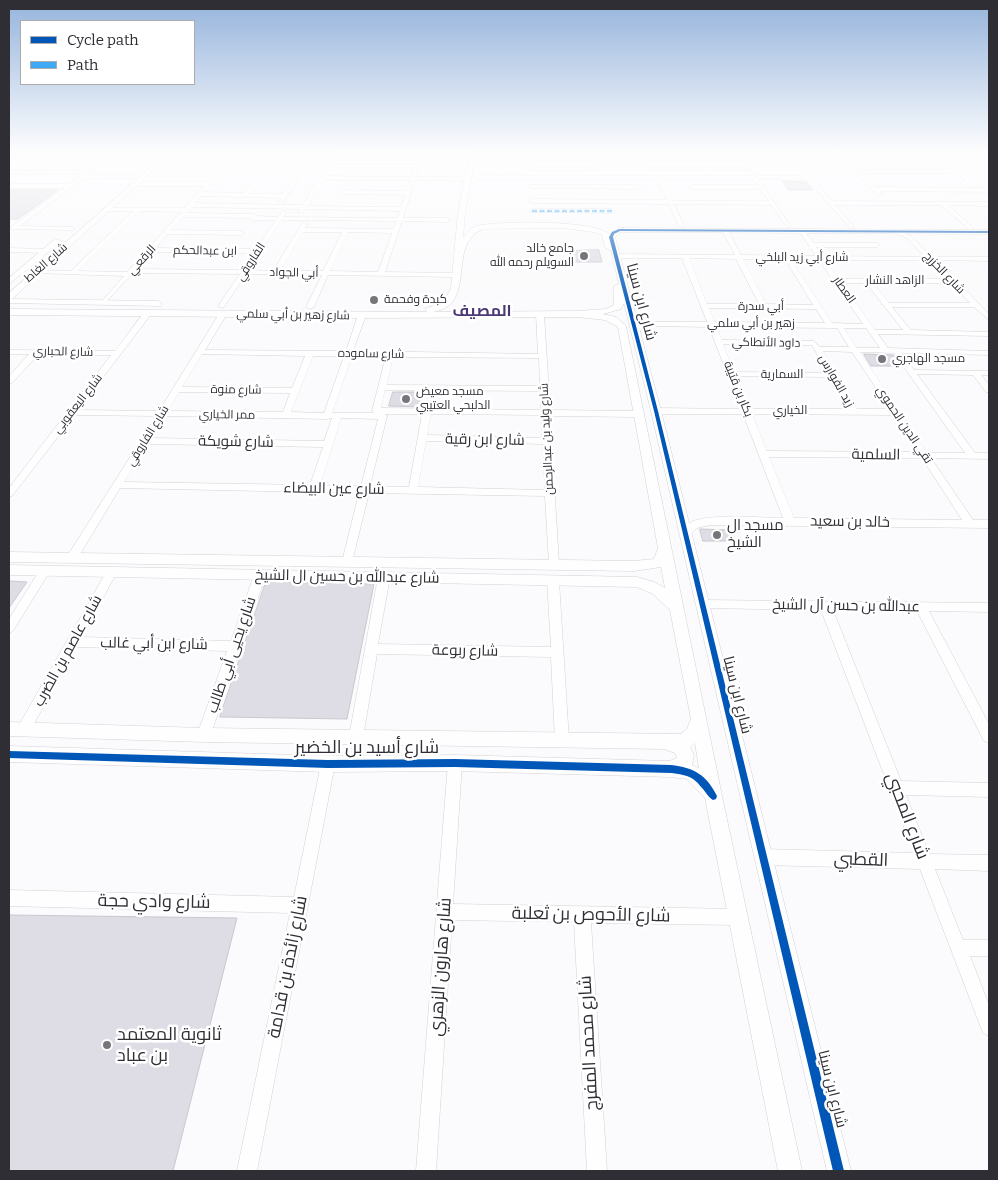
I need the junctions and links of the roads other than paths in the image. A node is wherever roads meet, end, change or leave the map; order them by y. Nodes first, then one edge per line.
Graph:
1 (43, 205) edge
2 (102, 205) edge
3 (112, 205) edge
4 (190, 205) edge
5 (335, 205) edge
6 (405, 205) edge
7 (465, 205) edge
8 (532, 205) edge
9 (671, 205) edge
10 (774, 205) edge
11 (832, 205) edge
12 (944, 205) edge
13 (277, 206) joint
14 (288, 206) junction
15 (304, 207) junction
16 (333, 208) junction
17 (108, 209) junction
18 (138, 209) junction
19 (404, 209) junction
20 (186, 210) junction
21 (532, 211) junction
22 (612, 211) dead end
23 (87, 216) dead end
24 (253, 217) junction
25 (279, 219) junction
26 (297, 219) junction
27 (307, 219) junction
28 (447, 220) dead end
29 (400, 221) junction
30 (80, 222) dead end
31 (473, 222) dead end
32 (533, 226) junction
33 (681, 226) junction
34 (789, 226) junction
35 (851, 227) junction
36 (12, 228) edge
37 (970, 228) junction
38 (989, 228) edge
39 (72, 229) junction
40 (301, 230) junction
41 (346, 230) junction
42 (725, 230) junction
43 (396, 231) junction
44 (802, 231) junction
45 (167, 232) junction
46 (989, 232) edge
47 (241, 233) junction
48 (911, 234) junction
49 (237, 239) dead end
50 (232, 245) dead end
51 (812, 245) junction
52 (876, 245) dead end
53 (9, 250) edge
54 (151, 250) junction
55 (46, 251) junction
56 (228, 251) junction
57 (259, 251) junction
58 (615, 256) junction
59 (685, 257) junction
60 (738, 257) junction
61 (458, 258) junction
62 (786, 258) junction
63 (821, 258) junction
64 (930, 258) junction
65 (986, 259) edge
66 (989, 265) edge
67 (36, 272) junction
68 (72, 273) junction
69 (130, 273) junction
70 (244, 273) junction
71 (275, 273) junction
72 (327, 274) junction
73 (381, 274) junction
74 (457, 275) junction
75 (837, 281) junction
76 (868, 281) junction
77 (953, 281) junction
78 (9, 282) edge
79 (9, 297) edge
80 (9, 301) edge
81 (104, 302) junction
82 (887, 305) junction
83 (976, 305) junction
84 (705, 306) junction
85 (310, 307) junction
86 (764, 307) junction
87 (818, 307) junction
88 (223, 310) junction
89 (9, 312) edge
90 (148, 313) junction
91 (498, 314) junction
92 (540, 314) junction
93 (577, 314) junction
94 (362, 315) junction
95 (988, 315) edge
96 (712, 324) junction
97 (829, 324) junction
98 (839, 326) junction
99 (870, 329) junction
100 (636, 330) junction
101 (908, 333) junction
102 (989, 334) edge
103 (719, 342) junction
104 (818, 349) junction
105 (854, 350) junction
106 (885, 350) junction
107 (896, 351) junction
108 (9, 352) edge
109 (36, 352) junction
110 (200, 352) junction
111 (989, 352) edge
112 (117, 353) junction
113 (310, 353) junction
114 (349, 354) junction
115 (390, 354) junction
116 (542, 356) junction
117 (911, 372) junction
118 (975, 373) junction
119 (989, 373) edge
120 (732, 374) junction
121 (832, 375) junction
122 (9, 381) edge
123 (382, 387) junction
124 (177, 389) junction
125 (544, 389) junction
126 (989, 390) edge
127 (295, 391) junction
128 (633, 391) junction
129 (650, 391) junction
130 (656, 411) junction
131 (747, 411) junction
132 (72, 412) junction
133 (427, 412) junction
134 (854, 412) junction
135 (895, 412) junction
136 (546, 413) junction
137 (162, 414) junction
138 (379, 414) junction
139 (638, 414) junction
140 (286, 415) junction
141 (332, 416) junction
142 (422, 438) junction
143 (145, 441) junction
144 (547, 441) junction
145 (328, 444) junction
146 (764, 454) junction
147 (925, 456) junction
148 (972, 456) junction
149 (989, 456) edge
150 (118, 485) junction
151 (314, 488) junction
152 (365, 489) junction
153 (413, 490) junction
154 (550, 493) junction
155 (9, 494) edge
156 (678, 506) junction
157 (710, 521) junction
158 (790, 522) junction
159 (970, 524) junction
160 (989, 524) edge
161 (685, 533) junction
162 (664, 548) junction
163 (9, 557) edge
164 (72, 558) junction
165 (347, 562) junction
166 (554, 564) junction
167 (636, 566) junction
168 (9, 570) edge
169 (45, 571) junction
170 (112, 572) junction
171 (260, 575) junction
172 (384, 577) junction
173 (553, 581) junction
174 (637, 582) junction
175 (702, 604) junction
176 (825, 606) junction
177 (921, 607) junction
178 (989, 608) edge
179 (676, 609) junction
180 (9, 628) edge
181 (74, 642) junction
182 (235, 646) junction
183 (372, 649) junction
184 (557, 652) junction
185 (699, 718) junction
186 (16, 729) edge
187 (204, 735) junction
188 (356, 737) junction
189 (989, 737) edge
190 (562, 741) junction
191 (667, 742) junction
192 (9, 755) edge
193 (455, 763) junction
194 (328, 764) junction
195 (671, 769) junction
196 (896, 788) junction
197 (989, 790) edge
198 (713, 796) junction
199 (763, 858) junction
200 (924, 862) junction
201 (989, 863) edge
202 (9, 898) edge
203 (300, 905) junction
204 (445, 912) junction
205 (582, 914) junction
206 (738, 917) junction
207 (958, 948) junction
208 (989, 948) edge
209 (989, 1026) edge
210 (247, 1171) edge
211 (426, 1171) edge
212 (596, 1171) edge
213 (790, 1171) edge
214 (839, 1171) edge

1 - 36 street
2 - 23 street, شارع الغاط
3 - 17 street, شارع الغاط
4 - 20 street, الرقعي
5 - 16 street
6 - 19 street
7 - 61 street
8 - 21 street
9 - 33 street
10 - 34 street
11 - 35 street
12 - 37 street
13 - 14 street
13 - 20 street
14 - 15 street
14 - 25 street, الفاروقي
15 - 16 street
15 - 26 street
16 - 19 street
17 - 18 street
17 - 67 street, شارع الغاط
18 - 20 street
18 - 68 street
19 - 29 street
20 - 24 street
20 - 45 street, الرقعي
21 - 22 street
21 - 32 street
24 - 25 street
24 - 47 street
25 - 26 street
25 - 57 street, الفاروقي
26 - 27 street
27 - 29 street
27 - 40 street
28 - 29 street
29 - 43 street
30 - 39 street, شارع الغاط
31 - 32 street
32 - 33 street
32 - 61 street
32 - 93 street
33 - 34 street
34 - 35 street
35 - 37 street
36 - 39 street
37 - 38 street
39 - 55 street, شارع الغاط
40 - 41 street
40 - 71 street
41 - 43 street
41 - 72 street
42 - 44 street
42 - 58 street, شارع ابن سينا
42 - 60 street
43 - 73 street
44 - 48 street
44 - 51 street, العطار
45 - 47 street
45 - 54 street, الرقعي
46 - 48 street
47 - 49 street
48 - 64 street, شارع الخزرج
50 - 56 street
51 - 52 street
51 - 63 street, العطار
53 - 55 street
54 - 56 street, ابن عبدالحكم
54 - 69 street, الرقعي
55 - 78 street, شارع الغاط
56 - 57 street, ابن عبدالحكم
57 - 70 street, الفاروقي
58 - 59 street, شارع أبي زيد البلخي
58 - 100 street, شارع ابن سينا
59 - 60 street, شارع أبي زيد البلخي
59 - 84 street, بكار بن قتيبة
60 - 62 street, شارع أبي زيد البلخي
60 - 86 street
61 - 74 street
62 - 63 street, شارع أبي زيد البلخي
62 - 87 street
63 - 64 street, شارع أبي زيد البلخي
63 - 75 street, العطار
64 - 65 street, شارع أبي زيد البلخي
64 - 77 street, شارع الخزرج
65 - 66 street
67 - 68 street, أبي الجواد
67 - 79 street, شارع الغاط
68 - 69 street, أبي الجواد
69 - 70 street, أبي الجواد
69 - 81 street, الرقعي
70 - 71 street, أبي الجواد
70 - 88 street, الفاروقي
71 - 72 street, أبي الجواد
72 - 73 street, أبي الجواد
72 - 85 street
73 - 74 street, أبي الجواد
74 - 85 street, شارع زهير بن أبي سلمي
74 - 91 street
75 - 76 street, الزاهد النشار
75 - 99 street, العطار
76 - 77 street, الزاهد النشار
76 - 82 street
77 - 83 street, شارع الخزرج
80 - 81 street, شارع زهير بن أبي سلمي
81 - 88 street, شارع زهير بن أبي سلمي
82 - 83 street
82 - 101 street
83 - 95 street, شارع الخزرج
84 - 86 street, أبي سدرة
84 - 96 street, بكار بن قتيبة
85 - 88 street, شارع زهير بن أبي سلمي
86 - 87 street, أبي سدرة
87 - 97 street
88 - 90 street, شارع زهير بن أبي سلمي
88 - 94 street, شارع زهير بن أبي سلمي
88 - 110 street, شارع الفاروقي
89 - 90 street, شارع زهير بن أبي سلمي
90 - 112 street, شارع اليعقوبي
91 - 92 street, شارع زهير بن أبي سلمي
91 - 94 street, شارع زهير بن أبي سلمي
92 - 93 street, شارع زهير بن أبي سلمي
92 - 116 street, شارع وليد بن عبدالرحمن
93 - 128 street, شارع ابن سينا
94 - 114 street
96 - 97 street, زهير بن أبي سلمي
96 - 100 street, زهير بن أبي سلمي
96 - 103 street, بكار بن قتيبة
97 - 98 street, زهير بن أبي سلمي
98 - 99 street, زهير بن أبي سلمي
98 - 105 street, تقي الدين الحموي
99 - 101 street, زهير بن أبي سلمي
99 - 106 street, العطار
100 - 129 street, شارع ابن سينا
101 - 102 street, زهير بن أبي سلمي
103 - 104 street, داود الأنطاكي
103 - 120 street, بكار بن قتيبة
104 - 105 street, داود الأنطاكي
104 - 121 street, زيد الفوارس
105 - 106 street, داود الأنطاكي
105 - 135 street, تقي الدين الحموي
106 - 107 street, داود الأنطاكي
107 - 111 street, داود الأنطاكي
107 - 117 street
108 - 109 street, شارع الحباري
109 - 112 street, شارع الحباري
109 - 122 street
110 - 113 street, شارع ساموده
110 - 124 street, شارع الفاروقي
112 - 132 street, شارع اليعقوبي
113 - 114 street, شارع ساموده
113 - 127 street
114 - 115 street, شارع ساموده
114 - 141 street
115 - 116 street, شارع ساموده
115 - 123 street
116 - 125 street, شارع وليد بن عبدالرحمن
117 - 118 street
117 - 148 street
118 - 119 street
118 - 126 street
120 - 121 street, السمارية
120 - 131 street, بكار بن قتيبة
121 - 134 street, زيد الفوارس
123 - 125 street
123 - 138 street
124 - 127 street, شارع منوة
124 - 137 street, شارع الفاروقي
125 - 136 street, شارع وليد بن عبدالرحمن
127 - 140 street
128 - 129 street
128 - 139 street, شارع ابن سينا
129 - 130 street, شارع ابن سينا
130 - 131 street, الخياري
130 - 156 street, شارع ابن سينا
131 - 134 street, الخياري
131 - 146 street, بكار بن قتيبة
132 - 137 street, ممر الخياري
132 - 155 street, شارع اليعقوبي
133 - 136 street, ممر الخياري
133 - 138 street, ممر الخياري
133 - 142 street
134 - 135 street, الخياري
135 - 147 street, تقي الدين الحموي
136 - 139 street, ممر الخياري
136 - 144 street, شارع وليد بن عبدالرحمن
137 - 140 street, ممر الخياري
137 - 143 street, شارع الفاروقي
138 - 141 street, ممر الخياري
138 - 152 street
139 - 162 street, شارع ابن سينا
140 - 141 street, ممر الخياري
141 - 145 street
142 - 144 street, شارع ابن رقية
142 - 153 street
143 - 145 street, شارع شويكة
143 - 150 street, شارع الفاروقي
144 - 154 street, شارع وليد بن عبدالرحمن
145 - 151 street
146 - 147 street, السلمية
146 - 158 street, بكار بن قتيبة
147 - 148 street, السلمية
147 - 159 street, تقي الدين الحموي
148 - 149 street, السلمية
150 - 151 street, شارع عين البيضاء
150 - 164 street, شارع الفاروقي
151 - 152 street, شارع عين البيضاء
152 - 153 street, شارع عين البيضاء
152 - 165 street
153 - 154 street, شارع عين البيضاء
154 - 166 street, شارع وليد بن عبدالرحمن
156 - 157 street, خالد بن سعيد
156 - 161 street, شارع ابن سينا
157 - 158 street, خالد بن سعيد
157 - 161 street, خالد بن سعيد
158 - 159 street, خالد بن سعيد
159 - 160 street, خالد بن سعيد
161 - 175 street, شارع ابن سينا
162 - 167 street, شارع عبدالله بن حسين ال الشيخ
162 - 179 street, شارع ابن سينا
163 - 164 street, شارع عبدالله بن حسين ال الشيخ
164 - 165 street, شارع عبدالله بن حسين ال الشيخ
165 - 166 street, شارع عبدالله بن حسين ال الشيخ
166 - 167 street, شارع عبدالله بن حسين ال الشيخ
167 - 174 street
168 - 169 street, شارع عبدالله بن حسين ال الشيخ
169 - 170 street, شارع عبدالله بن حسين ال الشيخ
169 - 180 street
170 - 171 street, شارع عبدالله بن حسين ال الشيخ
170 - 181 street, شارع عاصم بن الضرب
171 - 172 street, شارع عبدالله بن حسين ال الشيخ
171 - 182 street, شارع يحيى أبي طالب
172 - 173 street, شارع عبدالله بن حسين ال الشيخ
172 - 183 street
173 - 174 street, شارع عبدالله بن حسين ال الشيخ
173 - 184 street
174 - 179 street, شارع عبدالله بن حسين ال الشيخ
175 - 176 street, عبدالله بن حسن آل الشيخ
175 - 199 street, شارع ابن سينا
176 - 177 street, عبدالله بن حسن آل الشيخ
176 - 196 street, شارع المحبي
177 - 178 street, عبدالله بن حسن آل الشيخ
177 - 189 street
179 - 185 street, شارع ابن سينا
181 - 182 street, شارع ابن أبي غالب
181 - 186 street, شارع عاصم بن الضرب
182 - 187 street, شارع يحيى أبي طالب
183 - 184 street, شارع ربوعة
183 - 188 street
184 - 190 street
185 - 191 street, شارع أسيد بن الخضير
185 - 198 street, شارع ابن سينا
186 - 187 street, شارع أسيد بن الخضير
187 - 188 street, شارع أسيد بن الخضير
188 - 190 street, شارع أسيد بن الخضير
190 - 191 street, شارع أسيد بن الخضير
191 - 195 street
192 - 194 street, شارع أسيد بن الخضير
193 - 194 street, شارع أسيد بن الخضير
193 - 195 street, شارع أسيد بن الخضير
193 - 204 street, شارع هارون الزهري
194 - 203 street, شارع زائدة بن قدامة
195 - 198 street, شارع أسيد بن الخضير
196 - 197 street
196 - 200 street, شارع المحبي
198 - 206 street, شارع ابن سينا
199 - 200 street, القطبي
199 - 214 street, شارع ابن سينا
200 - 201 street, القطبي
200 - 207 street, شارع المحبي
202 - 203 street, شارع وادي حجة
203 - 210 street, شارع زائدة بن قدامة
204 - 205 street, شارع الأحوص بن ثعلبة
204 - 211 street, شارع هارون الزهري
205 - 206 street, شارع الأحوص بن ثعلبة
205 - 212 street, شارع محمد المفرج
206 - 213 street, شارع ابن سينا
207 - 208 street
207 - 209 street, شارع المحبي

